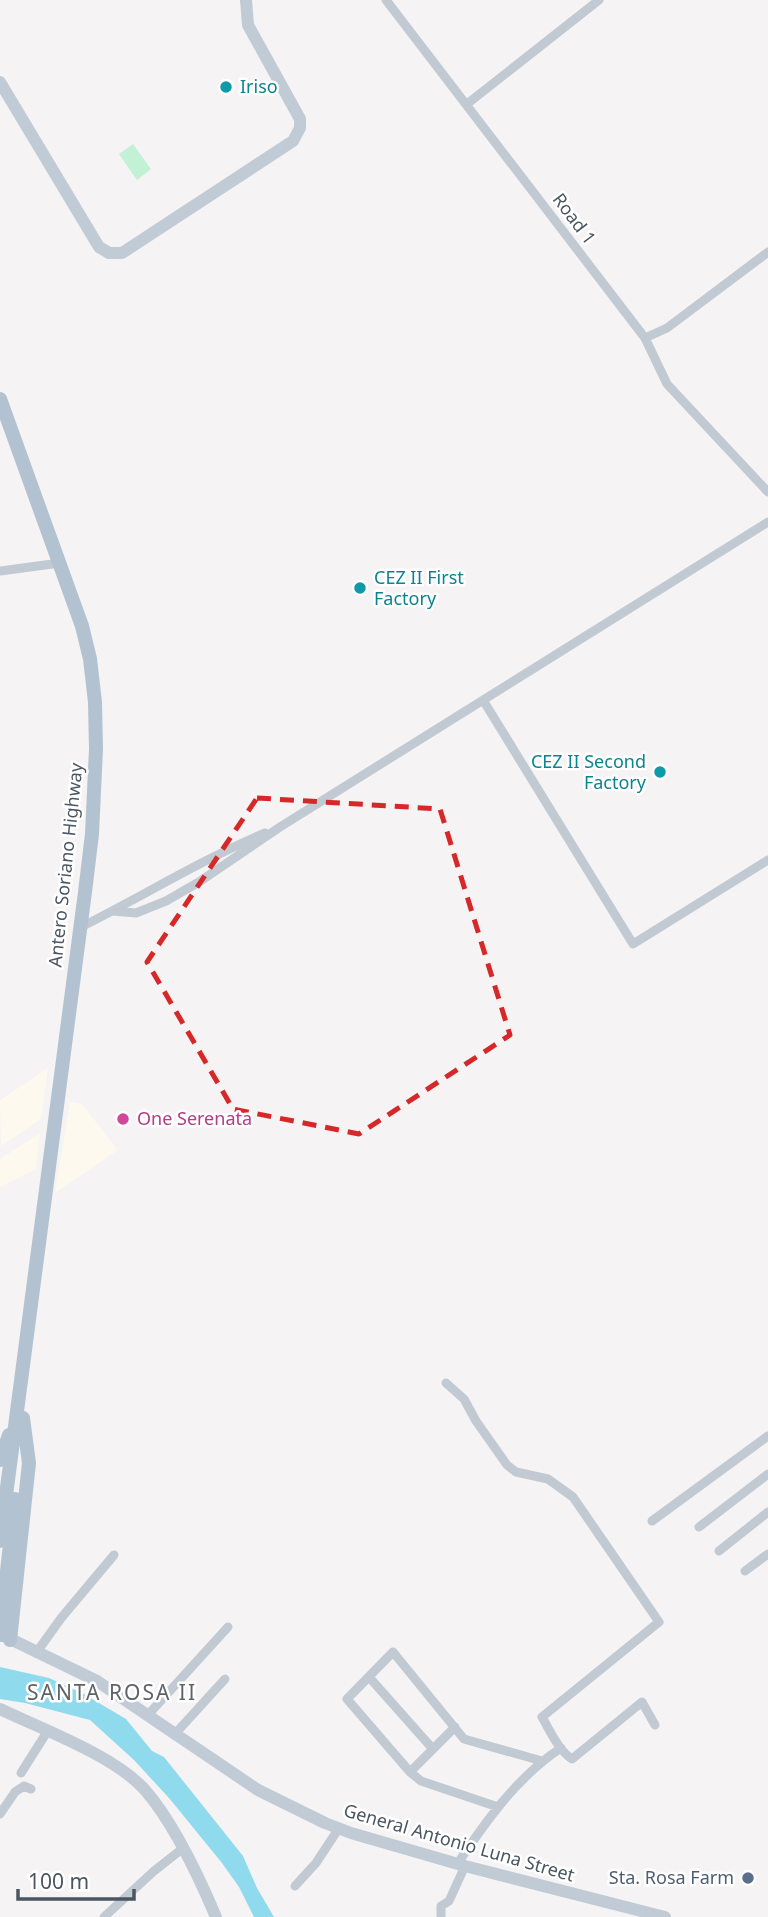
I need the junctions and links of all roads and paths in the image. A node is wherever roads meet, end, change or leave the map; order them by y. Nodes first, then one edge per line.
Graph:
1 (246, 0) edge
2 (386, 0) edge
3 (599, 0) edge
4 (0, 82) edge
5 (467, 104) junction
6 (768, 252) edge
7 (645, 338) junction
8 (0, 399) edge
9 (768, 492) edge
10 (768, 522) edge
11 (60, 563) junction
12 (0, 571) edge
13 (483, 700) junction
14 (280, 827) junction
15 (768, 860) edge
16 (112, 911) junction
17 (81, 927) junction
18 (446, 1383) dead end
19 (19, 1418) junction
20 (768, 1436) edge
21 (0, 1460) edge
22 (768, 1474) edge
23 (768, 1512) edge
24 (652, 1521) dead end
25 (699, 1527) dead end
26 (0, 1541) edge
27 (719, 1551) dead end
28 (768, 1553) edge
29 (114, 1555) dead end
30 (745, 1571) dead end
31 (1, 1625) edge
32 (228, 1626) dead end
33 (3, 1636) edge
34 (36, 1653) junction
35 (369, 1677) junction
36 (225, 1679) dead end
37 (0, 1709) edge
38 (147, 1716) junction
39 (656, 1725) dead end
40 (455, 1727) junction
41 (47, 1732) junction
42 (174, 1735) junction
43 (432, 1748) junction
44 (561, 1748) junction
45 (542, 1761) junction
46 (410, 1772) junction
47 (21, 1773) dead end
48 (31, 1789) dead end
49 (498, 1807) junction
50 (0, 1814) edge
51 (339, 1829) junction
52 (182, 1850) junction
53 (462, 1865) junction
54 (295, 1886) dead end
55 (104, 1917) edge
56 (216, 1917) edge
57 (441, 1917) edge
58 (664, 1917) edge

1 - 4 street
2 - 5 street, Road 1
3 - 5 street
5 - 7 street, Road 1
6 - 7 street
7 - 9 street, Road 1
8 - 11 main road, Antero Soriano Highway
10 - 13 street
11 - 12 street
11 - 17 main road, Antero Soriano Highway
13 - 14 street
13 - 15 street
14 - 16 street
14 - 16 street
16 - 17 street
17 - 19 main road, Antero Soriano Highway
18 - 44 street
19 - 21 main road
19 - 26 main road, Antero Soriano Highway
19 - 31 main road, Antero Soriano Highway
19 - 33 main road
20 - 24 street
22 - 25 street
23 - 27 street
28 - 30 street
29 - 34 street
31 - 33 main road, Antero Soriano Highway, bridge
32 - 38 street
33 - 34 street, General Antonio Luna Street
34 - 38 street, General Antonio Luna Street
35 - 40 street
35 - 43 street
35 - 46 street
36 - 42 street
37 - 41 street
38 - 42 street, General Antonio Luna Street
39 - 44 street
40 - 43 street
40 - 45 street
41 - 47 street
41 - 52 street
42 - 51 street, General Antonio Luna Street
43 - 46 street
44 - 45 street
45 - 49 street
46 - 49 street
48 - 50 street
49 - 53 street
51 - 53 street, General Antonio Luna Street
51 - 54 street
52 - 55 street
52 - 56 street
53 - 57 street
53 - 58 street, General Antonio Luna Street

